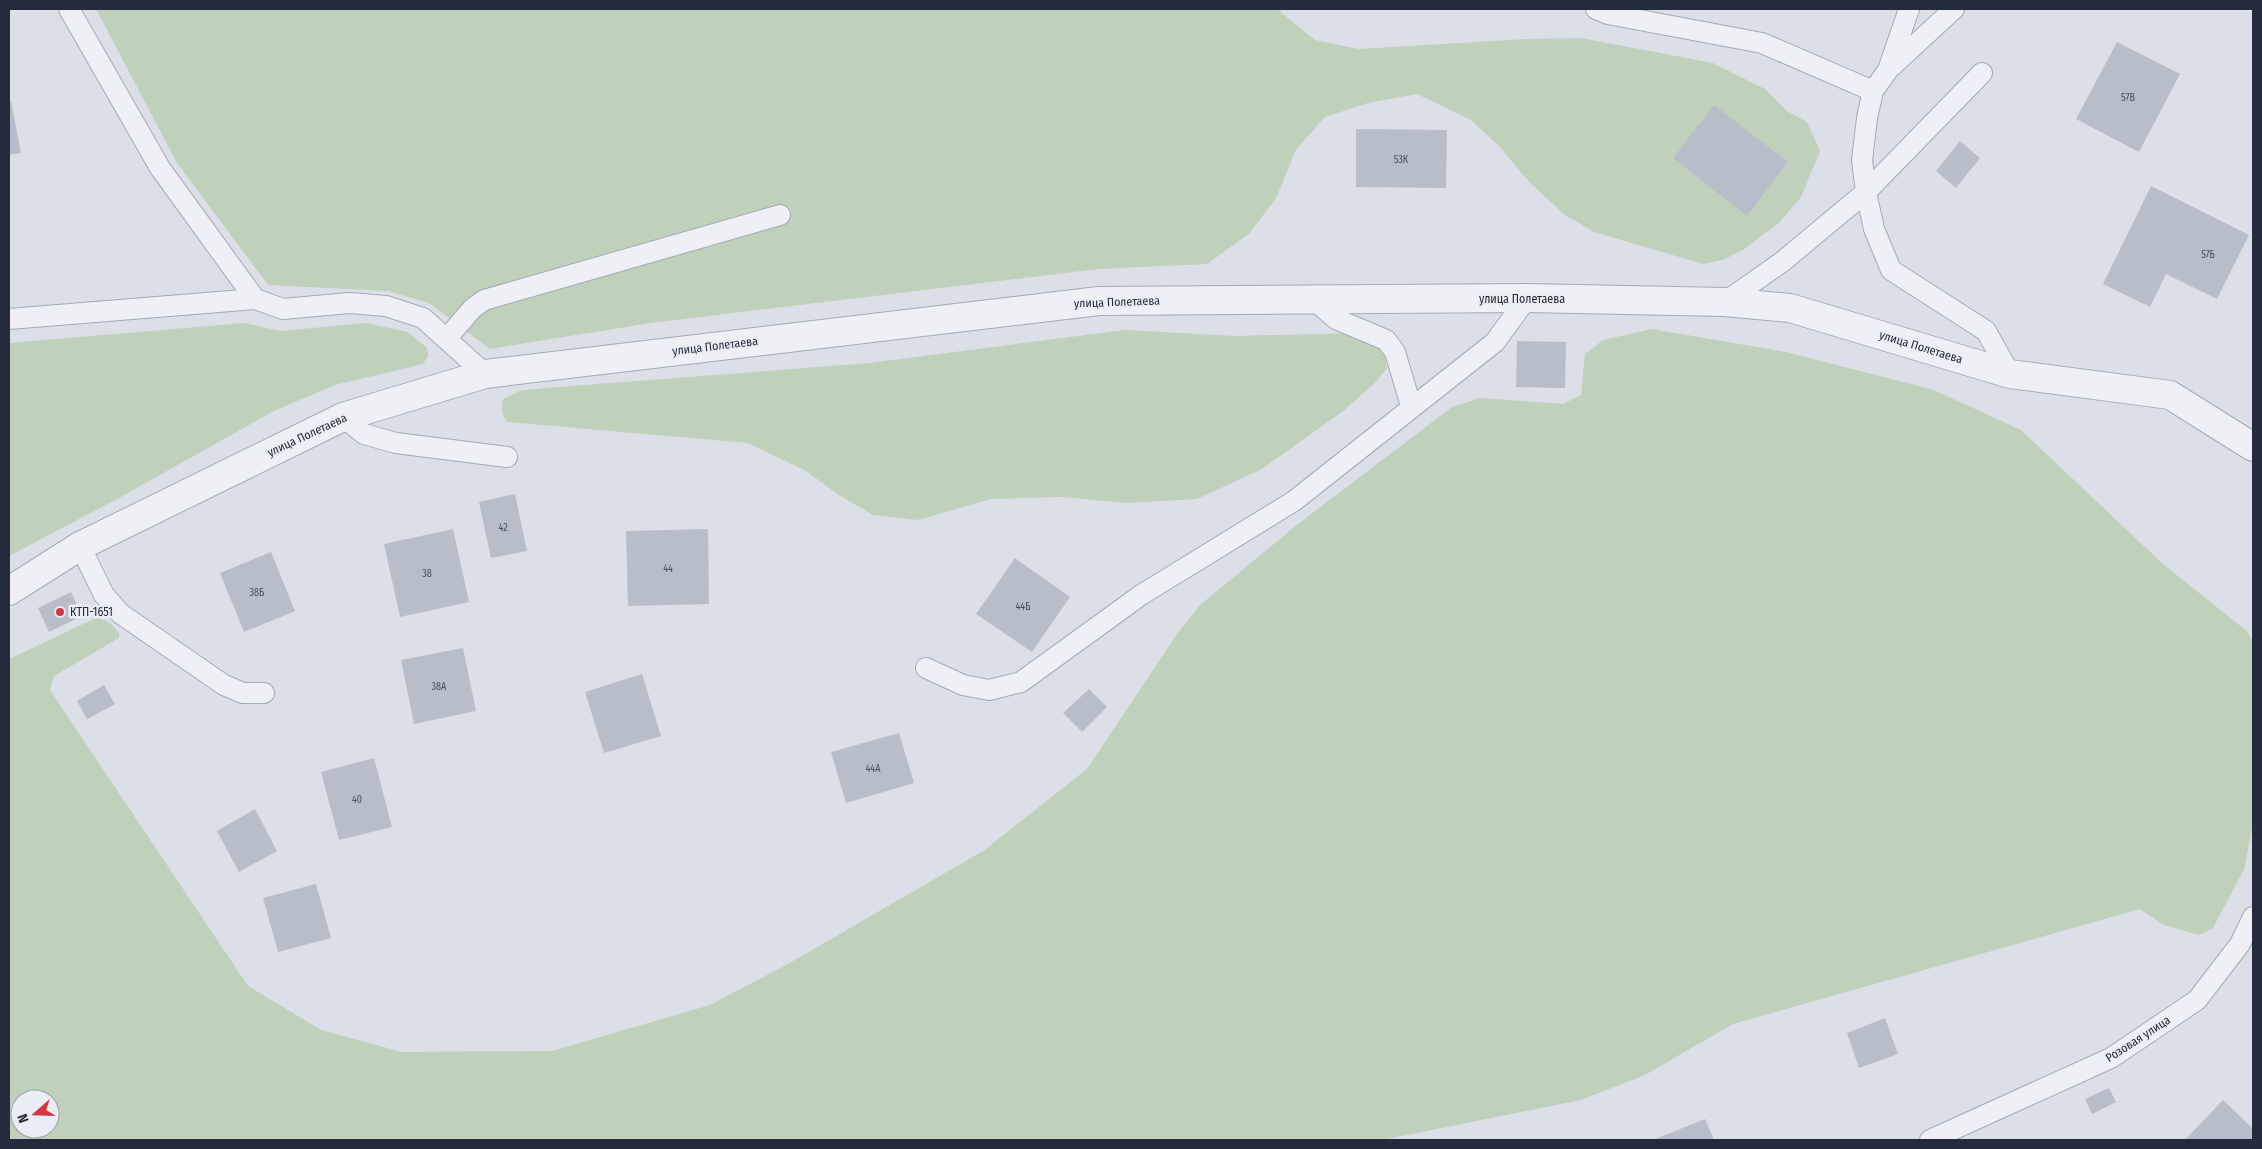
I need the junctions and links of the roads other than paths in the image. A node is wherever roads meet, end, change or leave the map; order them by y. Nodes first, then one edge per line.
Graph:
1 (68, 9) edge
2 (1596, 9) edge
3 (1909, 9) edge
4 (1954, 9) edge
5 (1888, 70) junction
6 (1982, 73) dead end
7 (1873, 91) junction
8 (1866, 192) junction
9 (780, 215) dead end
10 (1527, 298) junction
11 (255, 299) junction
12 (1314, 300) junction
13 (1725, 302) junction
14 (9, 318) edge
15 (447, 338) junction
16 (485, 374) junction
17 (2010, 374) junction
18 (1411, 406) junction
19 (344, 417) junction
20 (2253, 447) edge
21 (507, 457) dead end
22 (80, 546) junction
23 (9, 591) edge
24 (926, 668) dead end
25 (264, 693) dead end
26 (2253, 917) edge
27 (1930, 1140) edge

1 - 11 lane
2 - 7 lane
3 - 5 lane
4 - 5 lane
5 - 7 lane
6 - 8 lane
7 - 8 lane
8 - 13 lane
8 - 17 lane
9 - 15 lane
10 - 12 street, улица Полетаева
10 - 13 street, улица Полетаева
10 - 18 lane
11 - 14 lane
11 - 15 lane
12 - 16 street, улица Полетаева
12 - 18 lane
13 - 17 street, улица Полетаева
15 - 16 lane
16 - 19 street, улица Полетаева
17 - 20 street, улица Полетаева
18 - 24 lane
19 - 21 lane
19 - 22 street, улица Полетаева
22 - 23 street, улица Полетаева
22 - 25 lane
26 - 27 lane, Розовая улица

